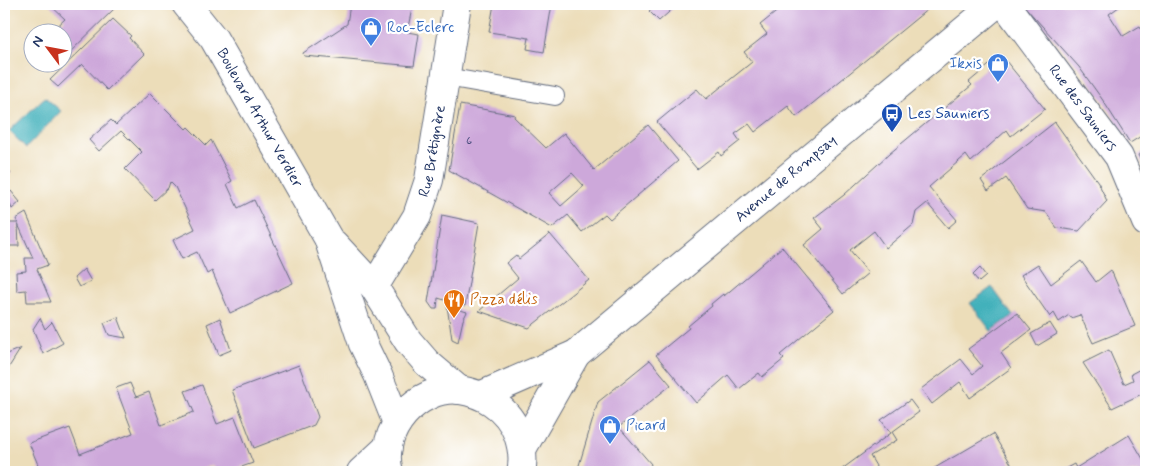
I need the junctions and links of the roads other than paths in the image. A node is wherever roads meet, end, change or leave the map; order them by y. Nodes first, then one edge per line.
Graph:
1 (186, 4) edge
2 (457, 4) edge
3 (996, 4) edge
4 (1005, 4) edge
5 (446, 77) junction
6 (555, 96) dead end
7 (1146, 222) edge
8 (328, 238) junction
9 (374, 287) junction
10 (576, 354) junction
11 (471, 393) junction
12 (391, 447) edge
13 (522, 460) edge
14 (361, 472) edge

1 - 8 street, Boulevard Arthur Verdier
2 - 5 street, Rue Brétignère
3 - 10 street, Avenue de Rompsay
4 - 7 street, Rue des Sauniers
5 - 6 lane
5 - 9 street, Rue Brétignère
8 - 9 street, Boulevard Arthur Verdier
8 - 12 street, Boulevard Arthur Verdier
9 - 11 street, Boulevard Arthur Verdier
10 - 11 street, Avenue de Rompsay
10 - 13 street, Avenue de Rompsay
11 - 12 street, Avenue de Rompsay
11 - 13 street, Boulevard Arthur Verdier
12 - 14 street

